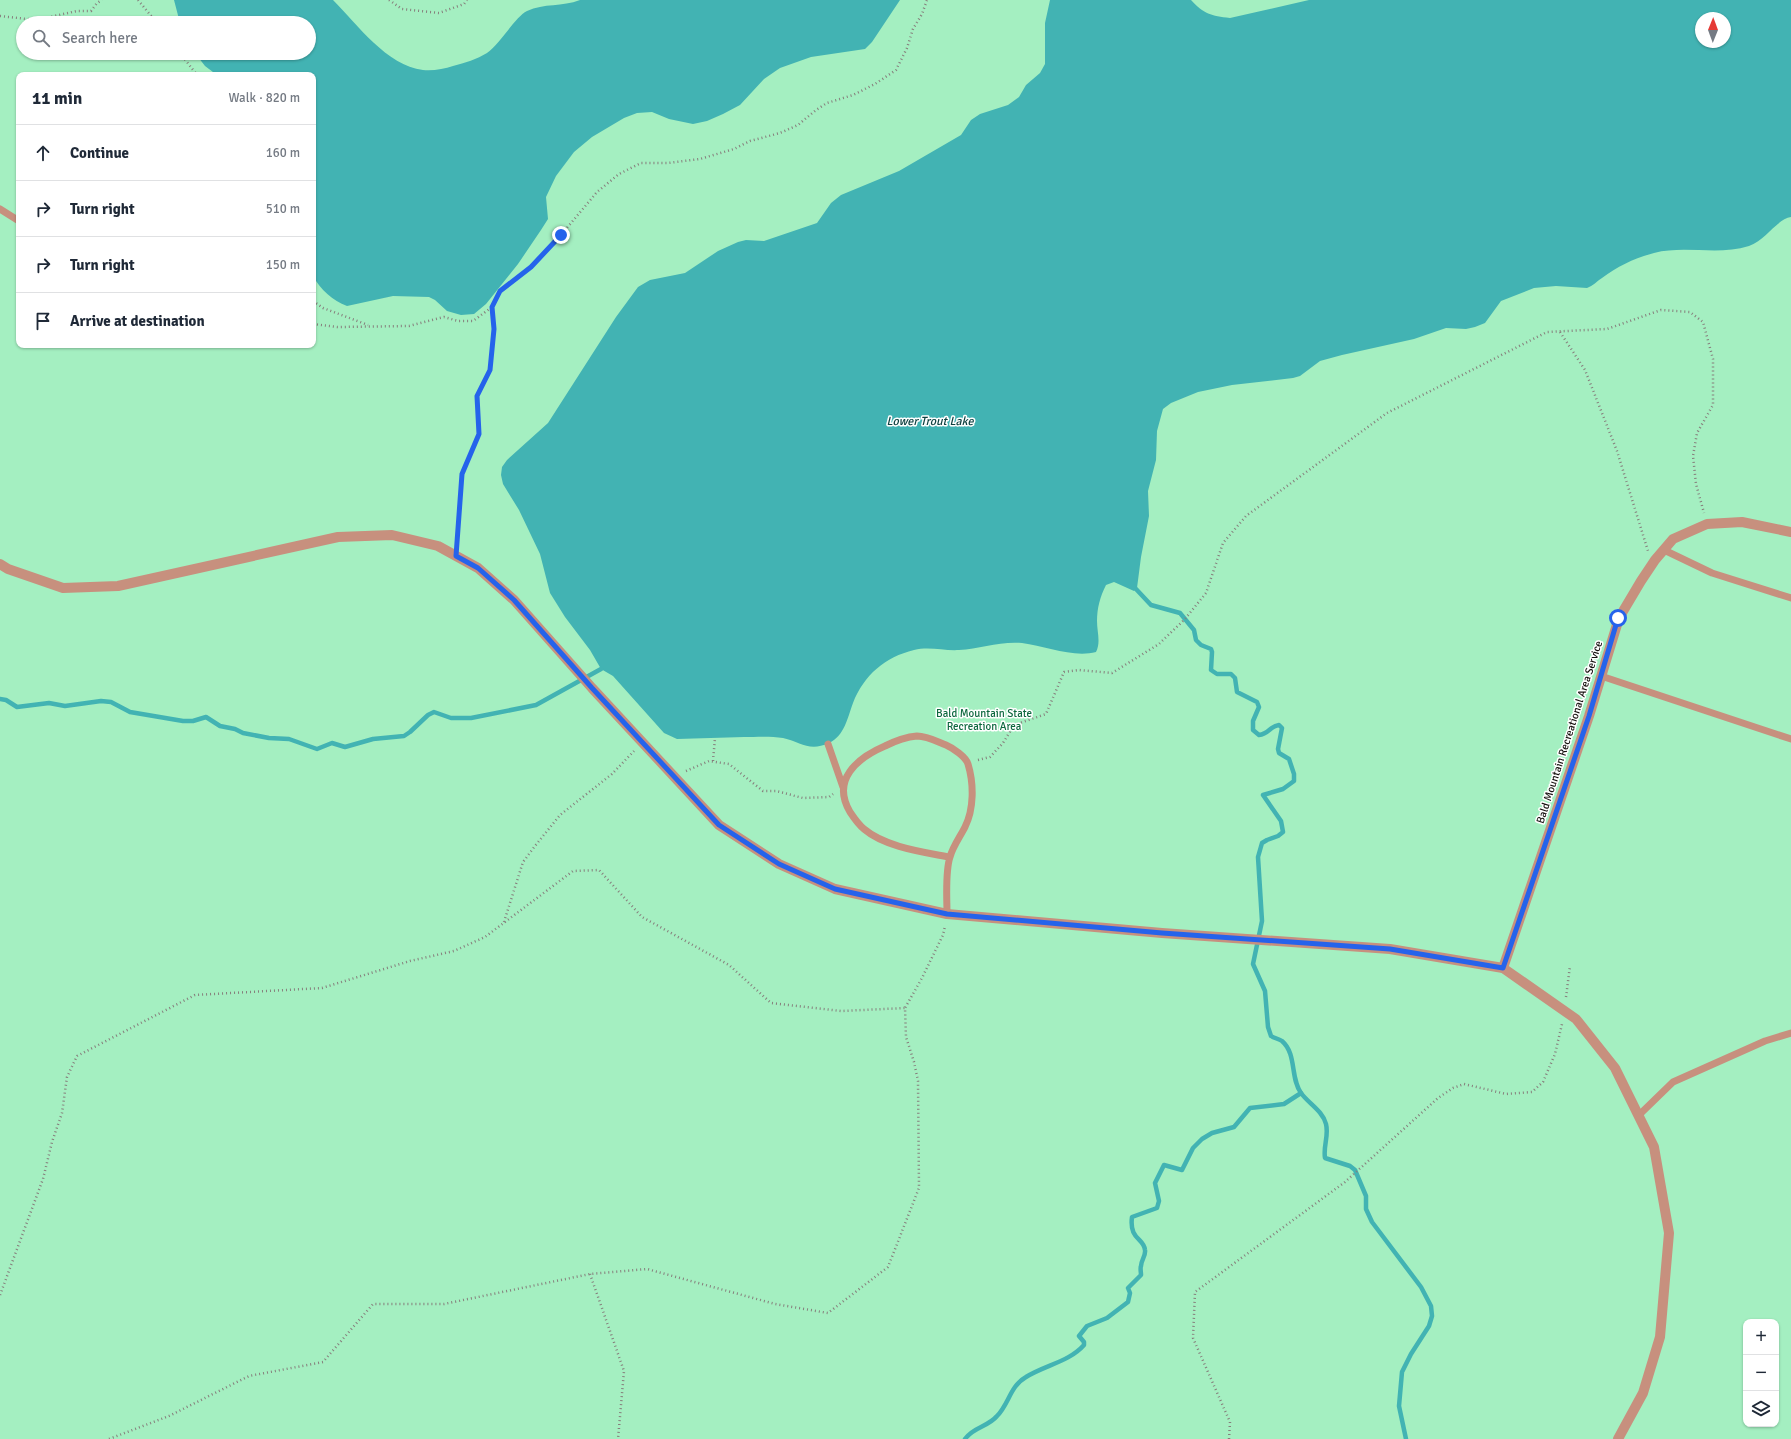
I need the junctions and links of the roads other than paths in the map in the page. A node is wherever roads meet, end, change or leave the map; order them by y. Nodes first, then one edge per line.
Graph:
1 (0, 209) edge
2 (16, 219) edge
3 (1791, 532) edge
4 (1664, 550) junction
5 (0, 564) edge
6 (1791, 598) edge
7 (1601, 676) junction
8 (1791, 740) edge
9 (828, 744) dead end
10 (844, 787) junction
11 (949, 857) junction
12 (947, 914) junction
13 (1503, 968) junction
14 (1791, 1033) edge
15 (1639, 1115) junction
16 (1618, 1439) edge

1 - 2 lane
3 - 4 street, Bald Mountain Recreational Area Service
4 - 6 lane
4 - 7 street, Bald Mountain Recreational Area Service
5 - 12 street
7 - 8 lane
7 - 13 street, Bald Mountain Recreational Area Service
9 - 10 lane
10 - 11 lane
10 - 11 lane
11 - 12 lane
12 - 13 street
13 - 15 street
14 - 15 lane
15 - 16 street

